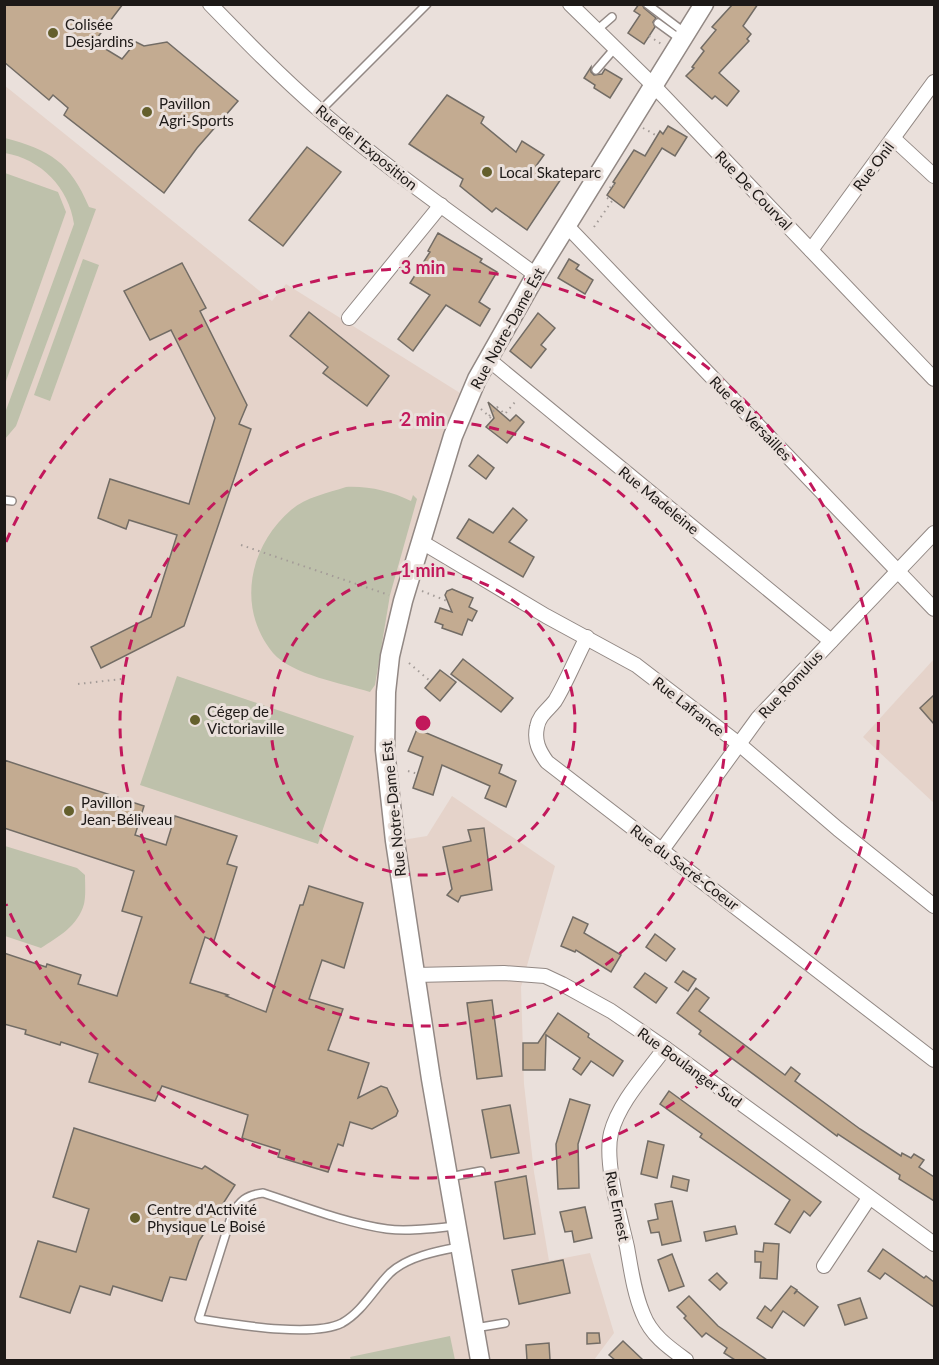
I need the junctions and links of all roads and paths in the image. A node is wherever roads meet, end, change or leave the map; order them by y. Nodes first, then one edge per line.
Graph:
1 (210, 4) edge
2 (427, 4) edge
3 (570, 4) edge
4 (647, 4) edge
5 (699, 6) edge
6 (612, 17) dead end
7 (658, 23) dead end
8 (597, 30) junction
9 (649, 36) dead end
10 (678, 40) junction
11 (615, 48) junction
12 (596, 70) dead end
13 (934, 82) edge
14 (654, 86) junction
15 (320, 111) junction
16 (638, 124) dead end
17 (657, 136) dead end
18 (894, 139) junction
19 (934, 176) edge
20 (604, 196) dead end
21 (441, 205) junction
22 (567, 226) junction
23 (594, 227) dead end
24 (811, 250) junction
25 (536, 275) junction
26 (349, 318) dead end
27 (488, 359) junction
28 (934, 379) edge
29 (515, 402) dead end
30 (479, 407) dead end
31 (489, 416) junction
32 (493, 420) dead end
33 (934, 533) edge
34 (420, 541) junction
35 (241, 545) dead end
36 (898, 571) junction
37 (422, 591) dead end
38 (403, 601) junction
39 (447, 601) dead end
40 (934, 609) edge
41 (586, 638) junction
42 (831, 641) junction
43 (409, 663) dead end
44 (122, 679) dead end
45 (430, 681) dead end
46 (78, 684) dead end
47 (739, 744) junction
48 (408, 771) dead end
49 (418, 774) dead end
50 (662, 850) junction
51 (934, 906) edge
52 (415, 975) junction
53 (665, 1048) junction
54 (934, 1060) edge
55 (481, 1171) dead end
56 (449, 1177) junction
57 (869, 1198) junction
58 (456, 1226) junction
59 (934, 1244) edge
60 (460, 1247) junction
61 (824, 1266) dead end
62 (505, 1323) dead end
63 (474, 1328) junction
64 (480, 1360) edge
65 (686, 1360) edge

1 - 15 street, Rue de l'Exposition
2 - 15 lane
3 - 8 street, Rue De Courval
4 - 10 lane
5 - 10 street, Rue Notre-Dame Est
6 - 8 lane
7 - 10 lane
8 - 11 street, Rue De Courval
9 - 10 path
10 - 14 street, Rue Notre-Dame Est
11 - 12 lane
11 - 14 street, Rue De Courval
13 - 18 street, Rue Onil
14 - 22 street, Rue Notre-Dame Est
14 - 24 street, Rue De Courval
15 - 21 street, Rue de l'Exposition
16 - 17 path
18 - 19 street
18 - 24 street, Rue Onil
20 - 23 path
21 - 25 street, Rue de l'Exposition
21 - 26 street
22 - 25 street, Rue Notre-Dame Est
22 - 36 street, Rue de Versailles
24 - 28 street, Rue De Courval
25 - 27 street, Rue Notre-Dame Est
27 - 34 street, Rue Notre-Dame Est
27 - 42 street, Rue Madeleine
29 - 31 path
30 - 31 path
31 - 32 path
33 - 36 street, Rue Romulus
34 - 38 street, Rue Notre-Dame Est
34 - 41 street, Rue Lafrance
35 - 38 path
36 - 40 street, Rue de Versailles
36 - 42 street, Rue Romulus
37 - 39 path
38 - 52 street, Rue Notre-Dame Est
41 - 47 street, Rue Lafrance
41 - 50 street, Rue du Sacré-Coeur
42 - 47 street, Rue Romulus
43 - 45 path
44 - 46 path
47 - 50 street, Rue Romulus
47 - 51 street, Rue Lafrance
48 - 49 path
50 - 54 street, Rue du Sacré-Coeur
52 - 53 street, Rue Boulanger Sud
52 - 56 street, Rue Notre-Dame Est
53 - 57 street, Rue Boulanger Sud
53 - 65 street, Rue Ernest
55 - 56 lane
56 - 58 street, Rue Notre-Dame Est
57 - 59 street, Rue Boulanger Sud
57 - 61 street
58 - 60 street, Rue Notre-Dame Est
58 - 60 lane
60 - 63 street, Rue Notre-Dame Est
62 - 63 lane
63 - 64 street, Rue Notre-Dame Est

